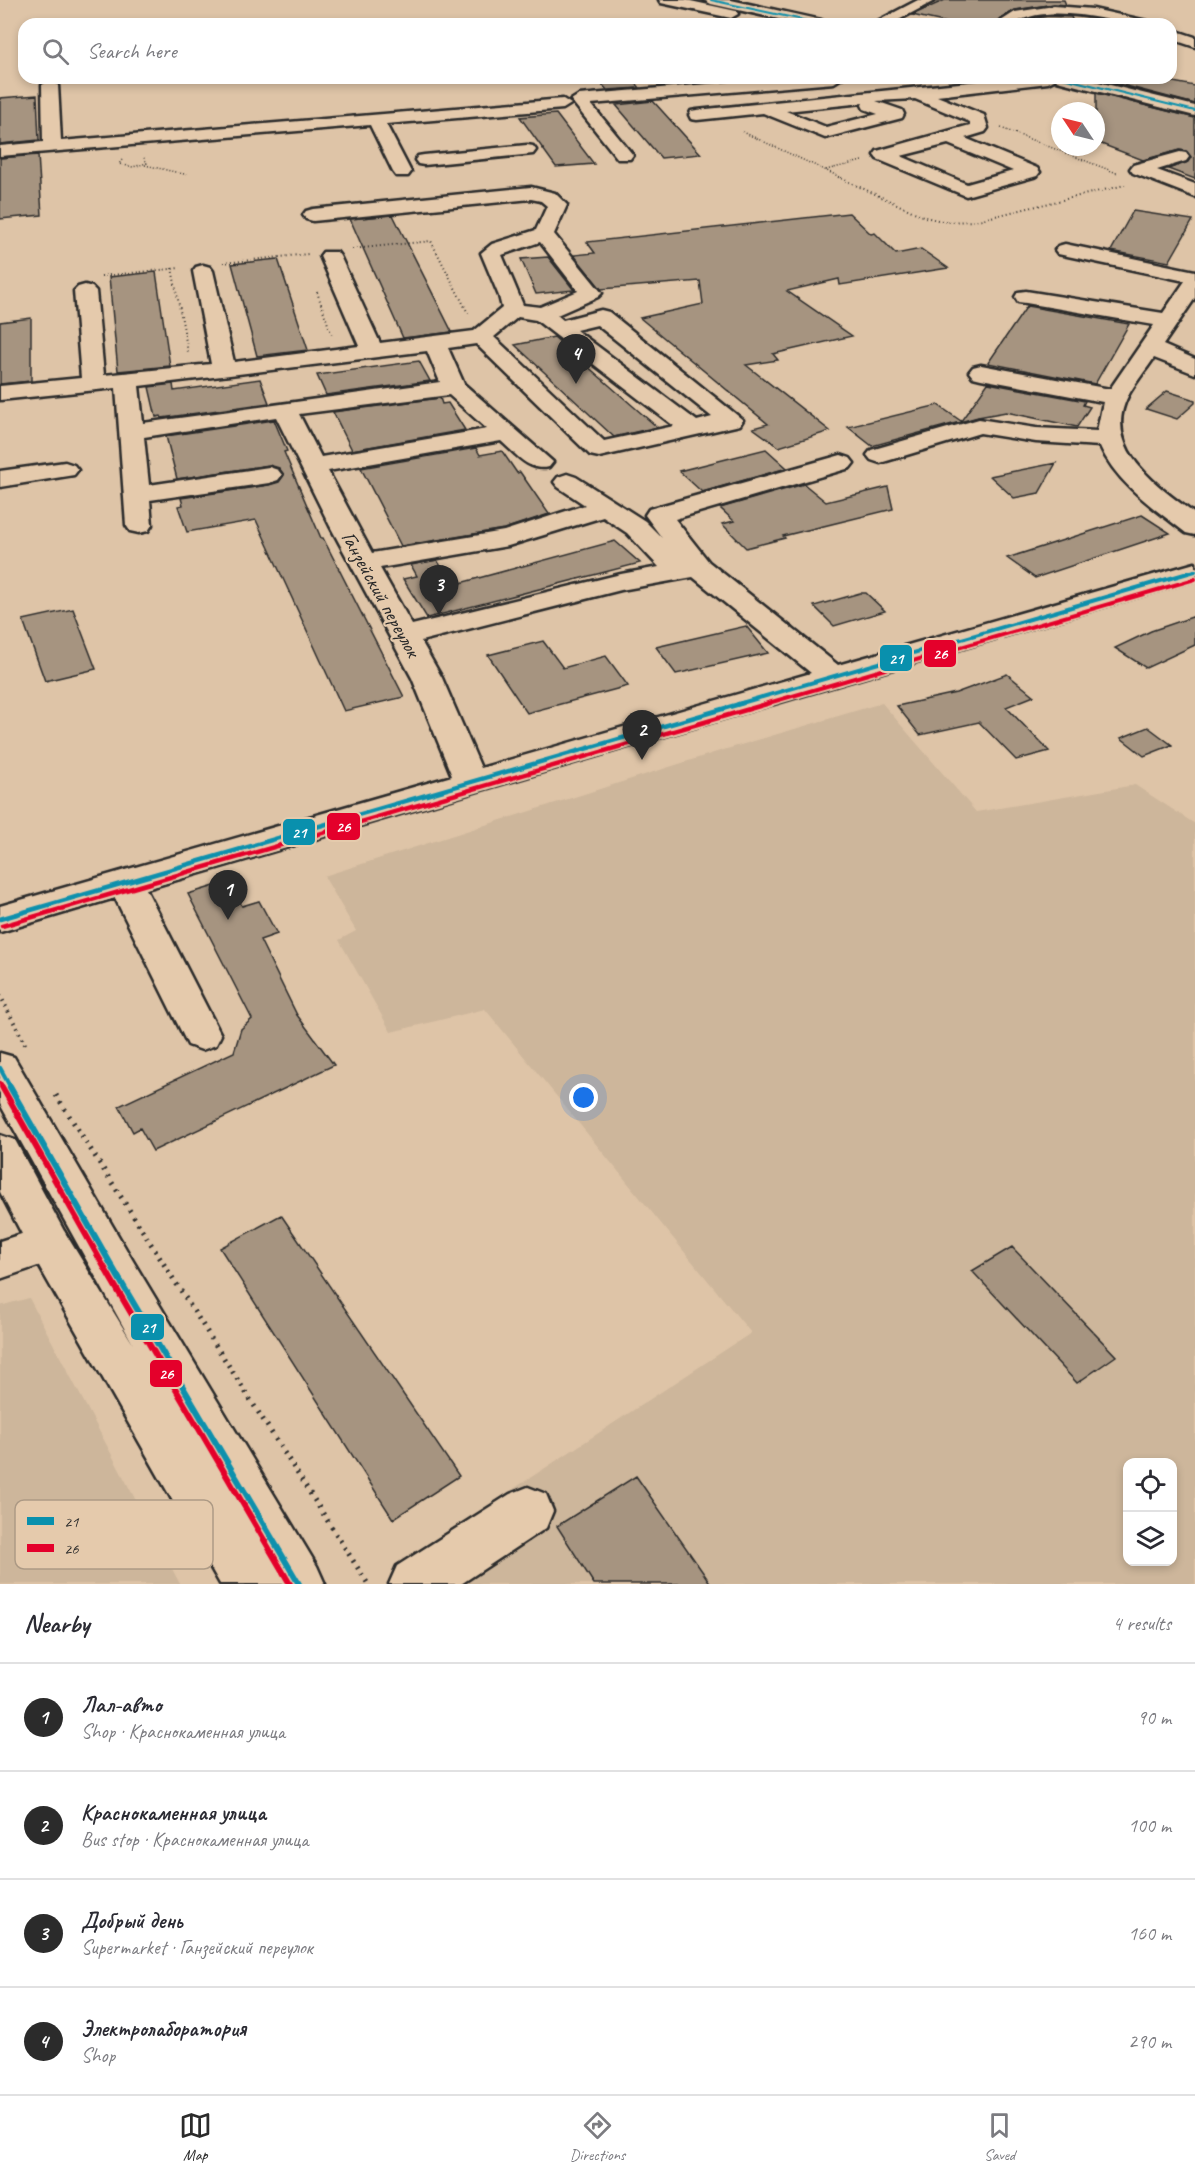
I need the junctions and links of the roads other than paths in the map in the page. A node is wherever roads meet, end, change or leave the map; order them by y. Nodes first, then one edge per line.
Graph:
1 (666, 0) edge
2 (715, 0) edge
3 (929, 0) edge
4 (749, 18) edge
5 (794, 18) edge
6 (892, 18) edge
7 (1012, 18) edge
8 (1117, 18) edge
9 (1177, 36) edge
10 (1195, 44) edge
11 (1177, 48) edge
12 (886, 84) edge
13 (1000, 84) edge
14 (1028, 84) edge
15 (1087, 84) edge
16 (50, 85) dead end
17 (844, 86) edge
18 (917, 94) junction
19 (715, 100) dead end
20 (562, 104) dead end
21 (948, 106) junction
22 (500, 108) junction
23 (764, 108) junction
24 (1195, 111) edge
25 (697, 115) dead end
26 (375, 119) junction
27 (949, 138) junction
28 (52, 147) junction
29 (527, 150) junction
30 (0, 151) edge
31 (624, 155) dead end
32 (1180, 157) dead end
33 (424, 160) dead end
34 (537, 165) dead end
35 (402, 172) dead end
36 (1195, 191) edge
37 (313, 215) dead end
38 (544, 234) junction
39 (1065, 250) dead end
40 (332, 253) road end
41 (200, 267) road end
42 (1195, 277) edge
43 (1195, 282) edge
44 (85, 291) road end
45 (1026, 297) dead end
46 (513, 310) junction
47 (551, 320) junction
48 (1169, 321) junction
49 (481, 337) junction
50 (1150, 348) junction
51 (437, 349) junction
52 (373, 352) junction
53 (1195, 367) edge
54 (225, 370) junction
55 (981, 372) dead end
56 (93, 383) junction
57 (127, 386) junction
58 (454, 387) junction
59 (0, 393) edge
60 (1116, 398) junction
61 (284, 409) junction
62 (693, 429) junction
63 (131, 432) junction
64 (506, 433) junction
65 (1110, 439) junction
66 (880, 455) dead end
67 (540, 462) dead end
68 (841, 463) dead end
69 (313, 466) junction
70 (65, 470) dead end
71 (269, 475) dead end
72 (0, 479) edge
73 (567, 482) dead end
74 (136, 494) junction
75 (604, 508) junction
76 (139, 525) dead end
77 (1195, 526) edge
78 (367, 569) junction
79 (689, 570) junction
80 (1195, 571) edge
81 (404, 636) junction
82 (834, 677) junction
83 (471, 783) junction
84 (125, 882) junction
85 (0, 918) edge
86 (202, 1035) dead end
87 (15, 1060) edge
88 (0, 1152) edge
89 (49, 1244) junction
90 (0, 1260) edge
91 (200, 1500) edge
92 (528, 1511) dead end
93 (213, 1523) edge
94 (426, 1581) edge
95 (249, 1584) edge
96 (299, 1584) edge

1 - 4 street
2 - 5 street
3 - 6 street
7 - 8 street
9 - 10 street
10 - 11 street
12 - 17 street
13 - 18 street
14 - 21 street
15 - 24 street
16 - 28 street
17 - 18 street
17 - 19 street
17 - 23 street
17 - 23 street
17 - 31 street
18 - 21 street
20 - 22 street
21 - 27 street
22 - 26 street
22 - 29 street
23 - 25 street
26 - 28 street
26 - 35 street
27 - 27 street
28 - 30 street
29 - 33 street
29 - 34 street
32 - 36 street
37 - 38 street
38 - 46 street
38 - 47 street
39 - 42 street
40 - 52 street
41 - 54 street
43 - 48 street
44 - 56 street
45 - 48 street
46 - 47 street
46 - 49 street
47 - 62 street
47 - 62 street
48 - 50 street
49 - 51 street
49 - 62 street
50 - 53 street
50 - 60 street
51 - 52 street
51 - 57 street
51 - 58 street
52 - 54 street
54 - 57 street
55 - 60 street
56 - 57 street
56 - 59 street
57 - 63 street
58 - 61 street
58 - 64 street
60 - 65 street
61 - 63 street
61 - 69 street, Ганзейский переулок
63 - 74 street
64 - 67 street
64 - 69 street
65 - 66 street
65 - 77 street
68 - 79 street
69 - 78 street, Ганзейский переулок
70 - 72 street
71 - 74 street
73 - 75 street
74 - 76 street
75 - 78 street
75 - 79 street
78 - 81 street, Ганзейский переулок
79 - 81 street
79 - 82 street
80 - 82 street
81 - 83 street, Ганзейский переулок
82 - 83 street
83 - 84 street
84 - 85 street
84 - 86 street
87 - 96 street
88 - 89 street
89 - 90 street
89 - 91 street
92 - 94 street
93 - 95 street

